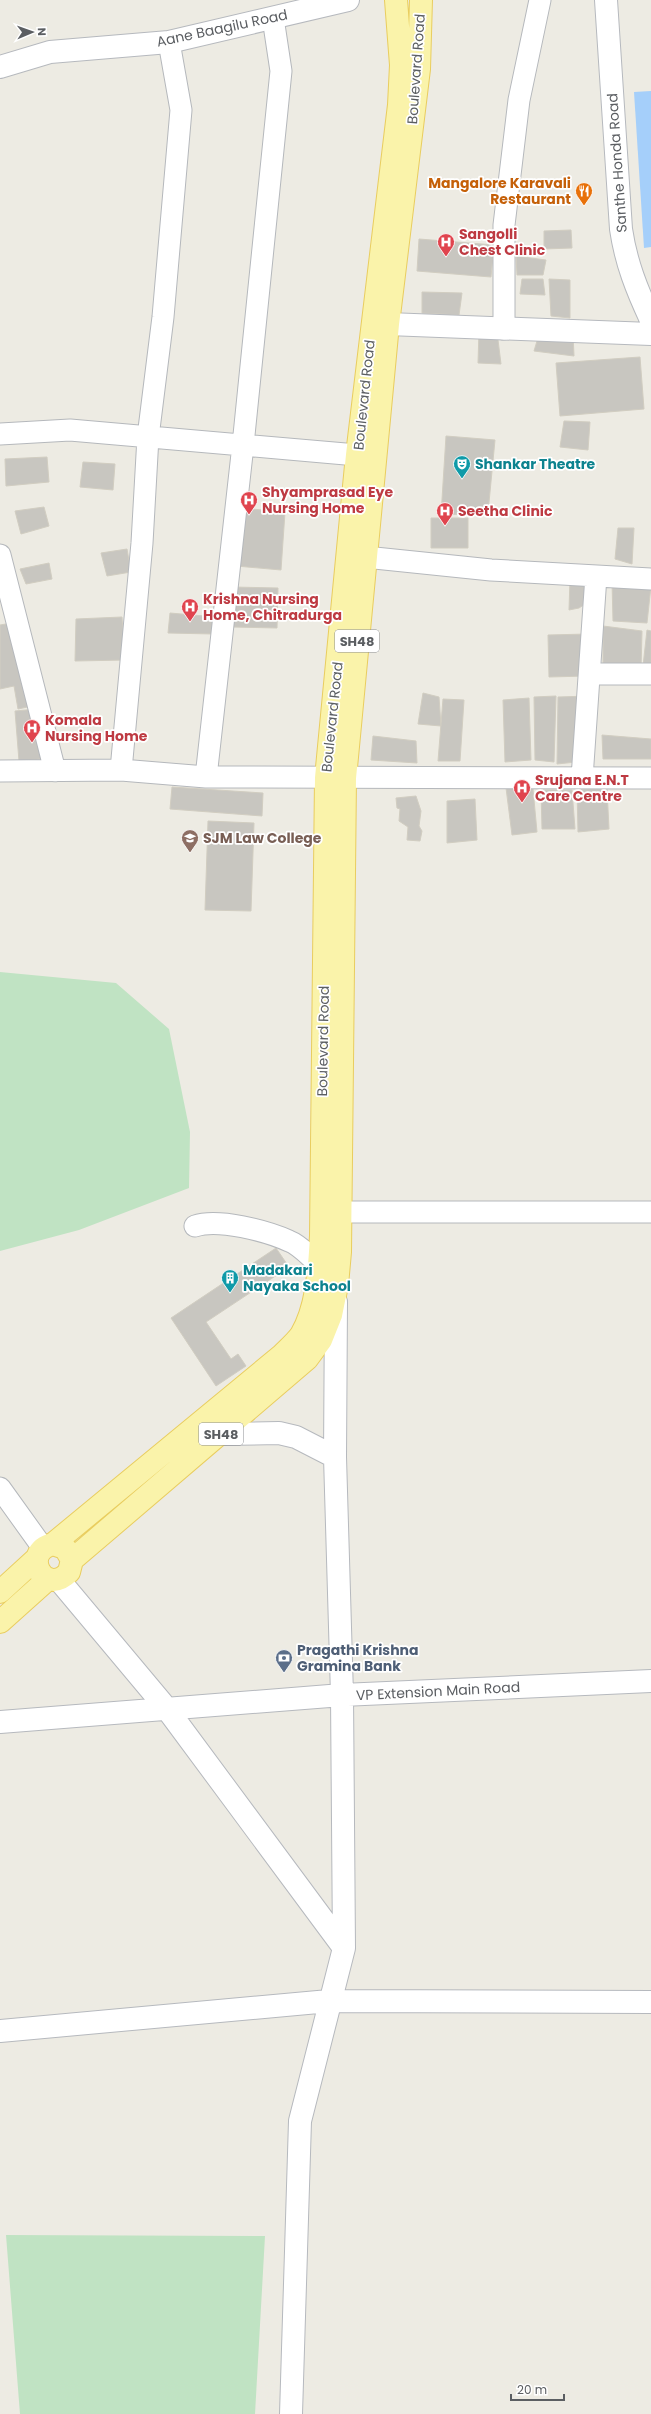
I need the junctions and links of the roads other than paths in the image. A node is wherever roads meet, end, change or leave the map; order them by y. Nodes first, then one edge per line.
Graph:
1 (348, 0) edge
2 (396, 0) edge
3 (400, 0) edge
4 (412, 0) edge
5 (421, 0) edge
6 (540, 0) edge
7 (606, 0) edge
8 (273, 18) junction
9 (168, 42) junction
10 (0, 67) edge
11 (651, 320) edge
12 (388, 324) junction
13 (504, 330) junction
14 (651, 334) edge
15 (0, 434) edge
16 (148, 436) junction
17 (243, 445) junction
18 (357, 455) junction
19 (0, 554) edge
20 (365, 558) junction
21 (596, 576) junction
22 (651, 580) edge
23 (591, 674) junction
24 (651, 674) edge
25 (122, 770) junction
26 (0, 771) edge
27 (55, 771) junction
28 (206, 777) junction
29 (336, 778) junction
30 (582, 778) junction
31 (651, 778) edge
32 (342, 1212) junction
33 (651, 1212) edge
34 (195, 1226) dead end
35 (331, 1273) junction
36 (220, 1434) junction
37 (335, 1457) junction
38 (0, 1488) edge
39 (44, 1550) junction
40 (72, 1560) junction
41 (54, 1580) junction
42 (0, 1592) edge
43 (0, 1622) edge
44 (651, 1681) edge
45 (342, 1695) junction
46 (167, 1709) junction
47 (0, 1722) edge
48 (344, 1948) junction
49 (329, 2001) junction
50 (651, 2002) edge
51 (0, 2031) edge
52 (290, 2414) edge

1 - 8 street, Aane Baagilu Road
2 - 18 main road, Boulevard Road / SH48
3 - 4 main road
5 - 12 main road, Boulevard Road / SH48
6 - 13 street
7 - 11 street, Santhe Honda Road
8 - 9 street, Aane Baagilu Road
8 - 17 street
9 - 10 street, Aane Baagilu Road
9 - 16 street
12 - 13 street
12 - 20 main road, Boulevard Road / SH48
13 - 14 street
15 - 16 street
16 - 17 street
16 - 25 street
17 - 18 street
17 - 28 street
18 - 29 main road, Boulevard Road / SH48
19 - 27 street
20 - 21 street
20 - 29 main road, Boulevard Road / SH48
21 - 22 street
21 - 23 street
23 - 24 street
23 - 30 street
25 - 27 street
25 - 28 street
26 - 27 street
28 - 29 street
29 - 30 street
29 - 32 main road, Boulevard Road / SH48
29 - 35 main road, Boulevard Road / SH48
30 - 31 street
32 - 33 street
32 - 35 main road, Boulevard Road / SH48
34 - 35 street
35 - 36 main road, SH48
35 - 37 street, VP Extension Main Road
35 - 39 main road, Boulevard Road / SH48
36 - 37 street
36 - 40 main road, SH48
37 - 45 street, VP Extension Main Road
38 - 39 street
39 - 40 main road
39 - 41 main road
39 - 42 main road, SH48
40 - 41 main road, SH48
41 - 43 main road, SH48
41 - 46 street
44 - 45 street, VP Extension Main Road
45 - 46 street
45 - 48 street
46 - 47 street
46 - 48 street
48 - 49 street
49 - 50 street
49 - 51 street
49 - 52 street

